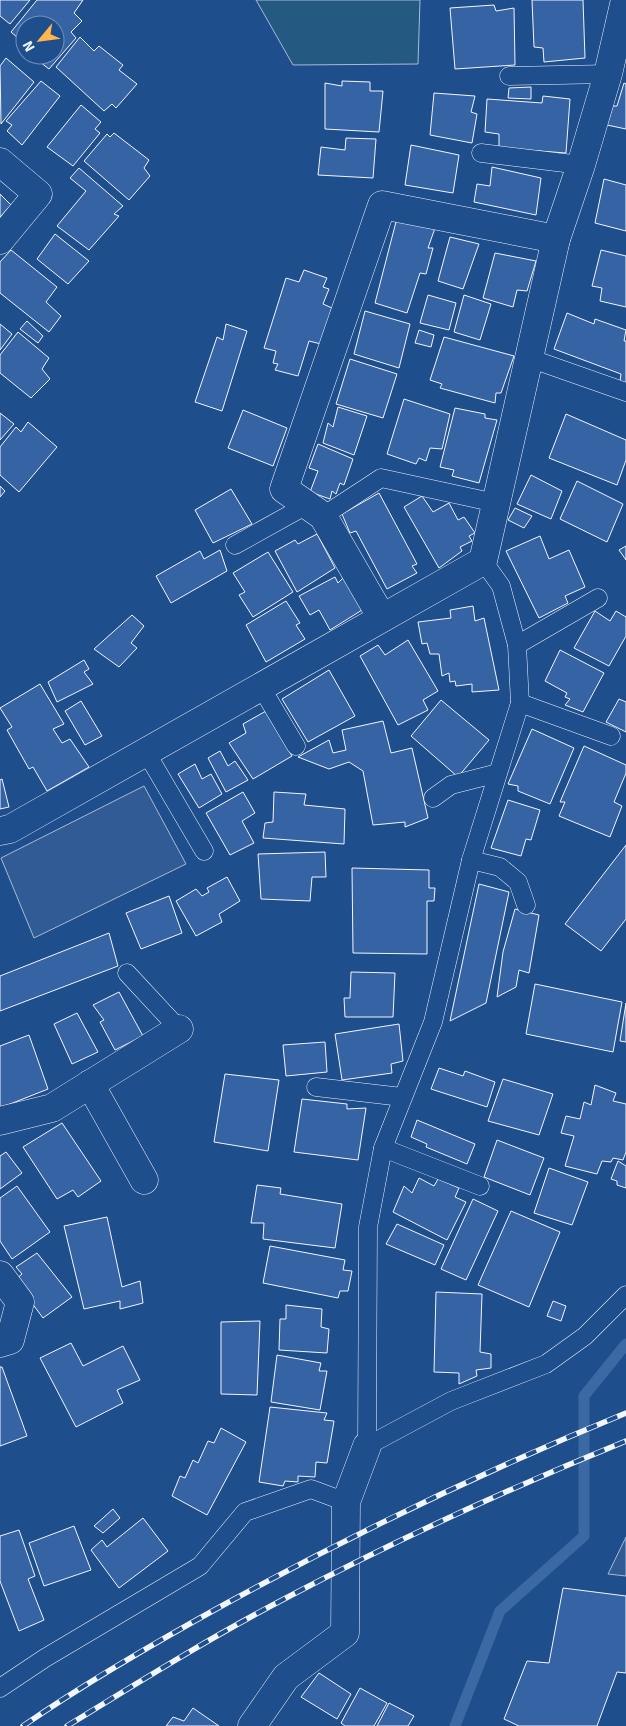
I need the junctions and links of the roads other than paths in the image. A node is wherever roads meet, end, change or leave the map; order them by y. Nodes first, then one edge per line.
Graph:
1 (625, 0) edge
2 (615, 63) edge
3 (509, 76) dead end
4 (481, 153) dead end
5 (0, 162) edge
6 (581, 165) junction
7 (556, 239) junction
8 (0, 240) edge
9 (529, 358) junction
10 (626, 392) edge
11 (496, 503) junction
12 (315, 510) junction
13 (235, 545) dead end
14 (483, 561) junction
15 (598, 598) dead end
16 (382, 618) junction
17 (517, 645) junction
18 (261, 687) junction
19 (520, 703) junction
20 (611, 736) dead end
21 (296, 746) dead end
22 (146, 752) junction
23 (498, 773) junction
24 (433, 798) dead end
25 (0, 831) edge
26 (204, 851) dead end
27 (471, 860) junction
28 (526, 905) dead end
29 (127, 973) dead end
30 (179, 1029) joint
31 (90, 1084) junction
32 (316, 1087) dead end
33 (402, 1097) junction
34 (0, 1121) edge
35 (383, 1148) junction
36 (144, 1180) dead end
37 (480, 1186) dead end
38 (0, 1275) edge
39 (626, 1295) edge
40 (0, 1343) edge
41 (367, 1446) junction
42 (346, 1502) junction
43 (0, 1688) edge
44 (252, 1726) edge

1 - 2 street
2 - 3 lane
2 - 6 street
4 - 6 lane
5 - 8 street
6 - 7 street
7 - 9 street
7 - 12 street
9 - 10 lane
9 - 11 street
11 - 12 lane
11 - 14 street
12 - 13 lane
12 - 16 street
14 - 16 street
14 - 17 lane
15 - 17 lane
16 - 18 street
17 - 19 lane
18 - 21 lane
18 - 22 street
19 - 20 lane
19 - 23 lane
22 - 25 street
22 - 26 lane
23 - 24 lane
23 - 27 lane
27 - 28 lane
27 - 33 lane
29 - 30 lane
30 - 31 street
31 - 34 street
31 - 36 street
32 - 33 lane
33 - 35 lane
35 - 37 lane
35 - 41 lane
38 - 40 street
39 - 41 lane
41 - 42 street
42 - 43 lane
42 - 44 street

